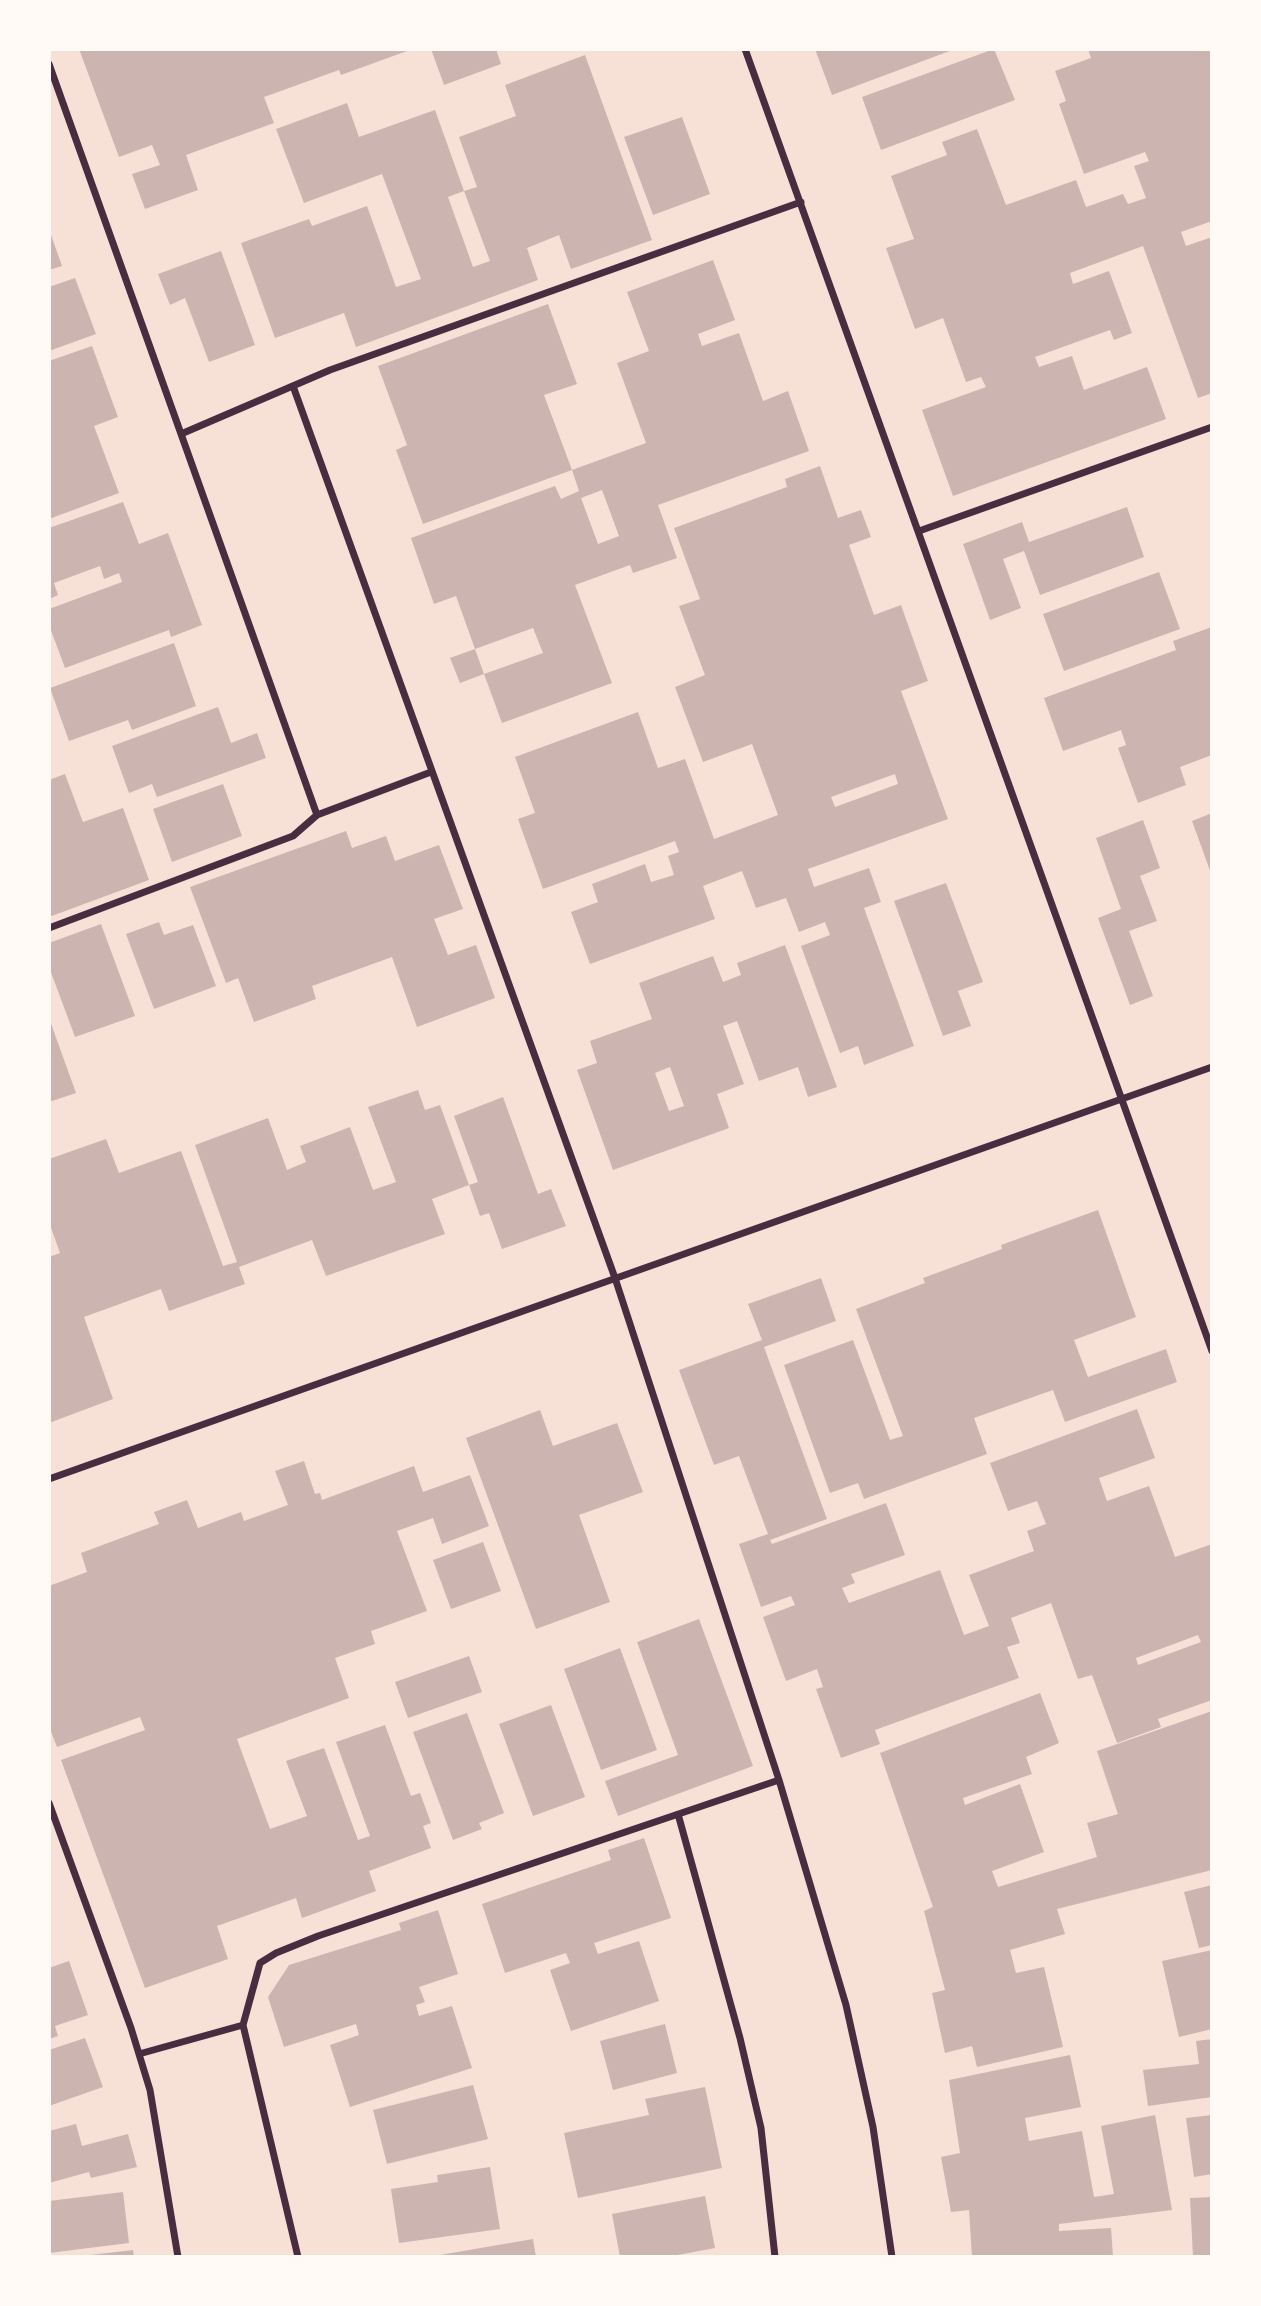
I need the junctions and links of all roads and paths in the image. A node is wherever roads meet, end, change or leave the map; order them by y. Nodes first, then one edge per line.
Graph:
1 (745, 49) edge
2 (49, 64) edge
3 (801, 202) junction
4 (293, 386) junction
5 (1212, 427) edge
6 (181, 434) junction
7 (919, 531) junction
8 (431, 772) junction
9 (317, 815) junction
10 (49, 928) edge
11 (1212, 1067) edge
12 (1124, 1098) junction
13 (615, 1278) junction
14 (1212, 1351) edge
15 (49, 1479) edge
16 (779, 1780) junction
17 (49, 1803) edge
18 (678, 1814) junction
19 (243, 2025) junction
20 (139, 2054) junction
21 (178, 2257) edge
22 (298, 2257) edge
23 (775, 2257) edge
24 (892, 2257) edge

1 - 3 street
2 - 6 street
3 - 4 street
3 - 7 street
4 - 6 street
4 - 8 street
5 - 7 street
6 - 9 street
7 - 12 street
8 - 9 street
8 - 13 street
9 - 10 street
11 - 12 street
12 - 13 street
12 - 14 street
13 - 15 street
13 - 16 street
16 - 18 street
16 - 24 street
17 - 20 street
18 - 19 street
18 - 23 street
19 - 20 street
19 - 22 street
20 - 21 street

